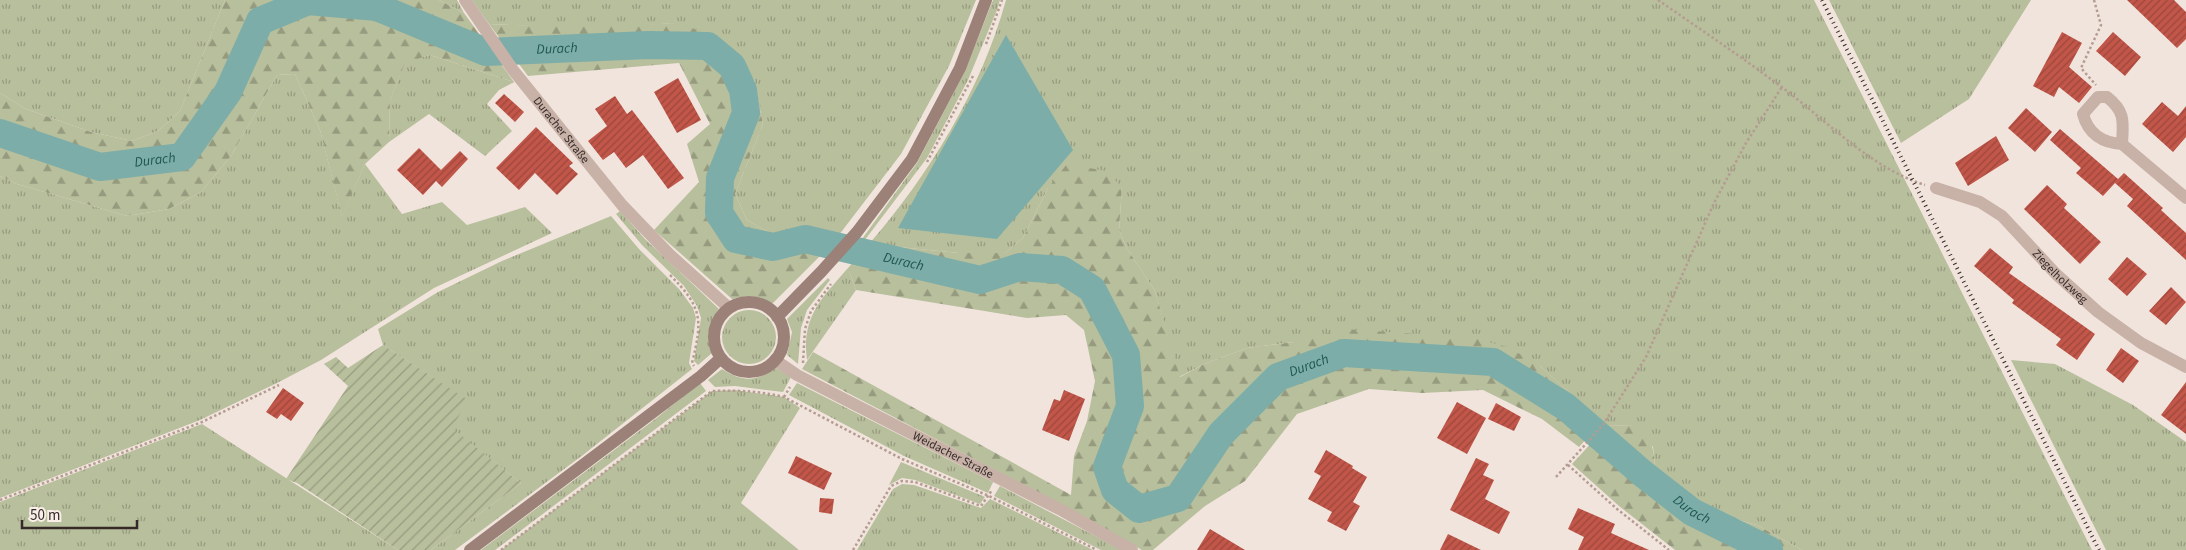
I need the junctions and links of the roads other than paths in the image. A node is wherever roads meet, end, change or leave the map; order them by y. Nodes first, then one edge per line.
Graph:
1 (986, 0) edge
2 (468, 5) edge
3 (2122, 144) junction
4 (1936, 188) road end
5 (2186, 198) edge
6 (729, 308) junction
7 (777, 317) junction
8 (721, 358) junction
9 (775, 360) junction
10 (2186, 367) edge
11 (470, 550) edge
12 (1132, 550) edge

1 - 7 street
2 - 6 street, Duracher Straße
3 - 3 street
3 - 5 street
4 - 10 street, Ziegelholzweg
6 - 7 street
6 - 8 street
7 - 9 street
8 - 9 street
8 - 11 street
9 - 12 street, Weidacher Straße

